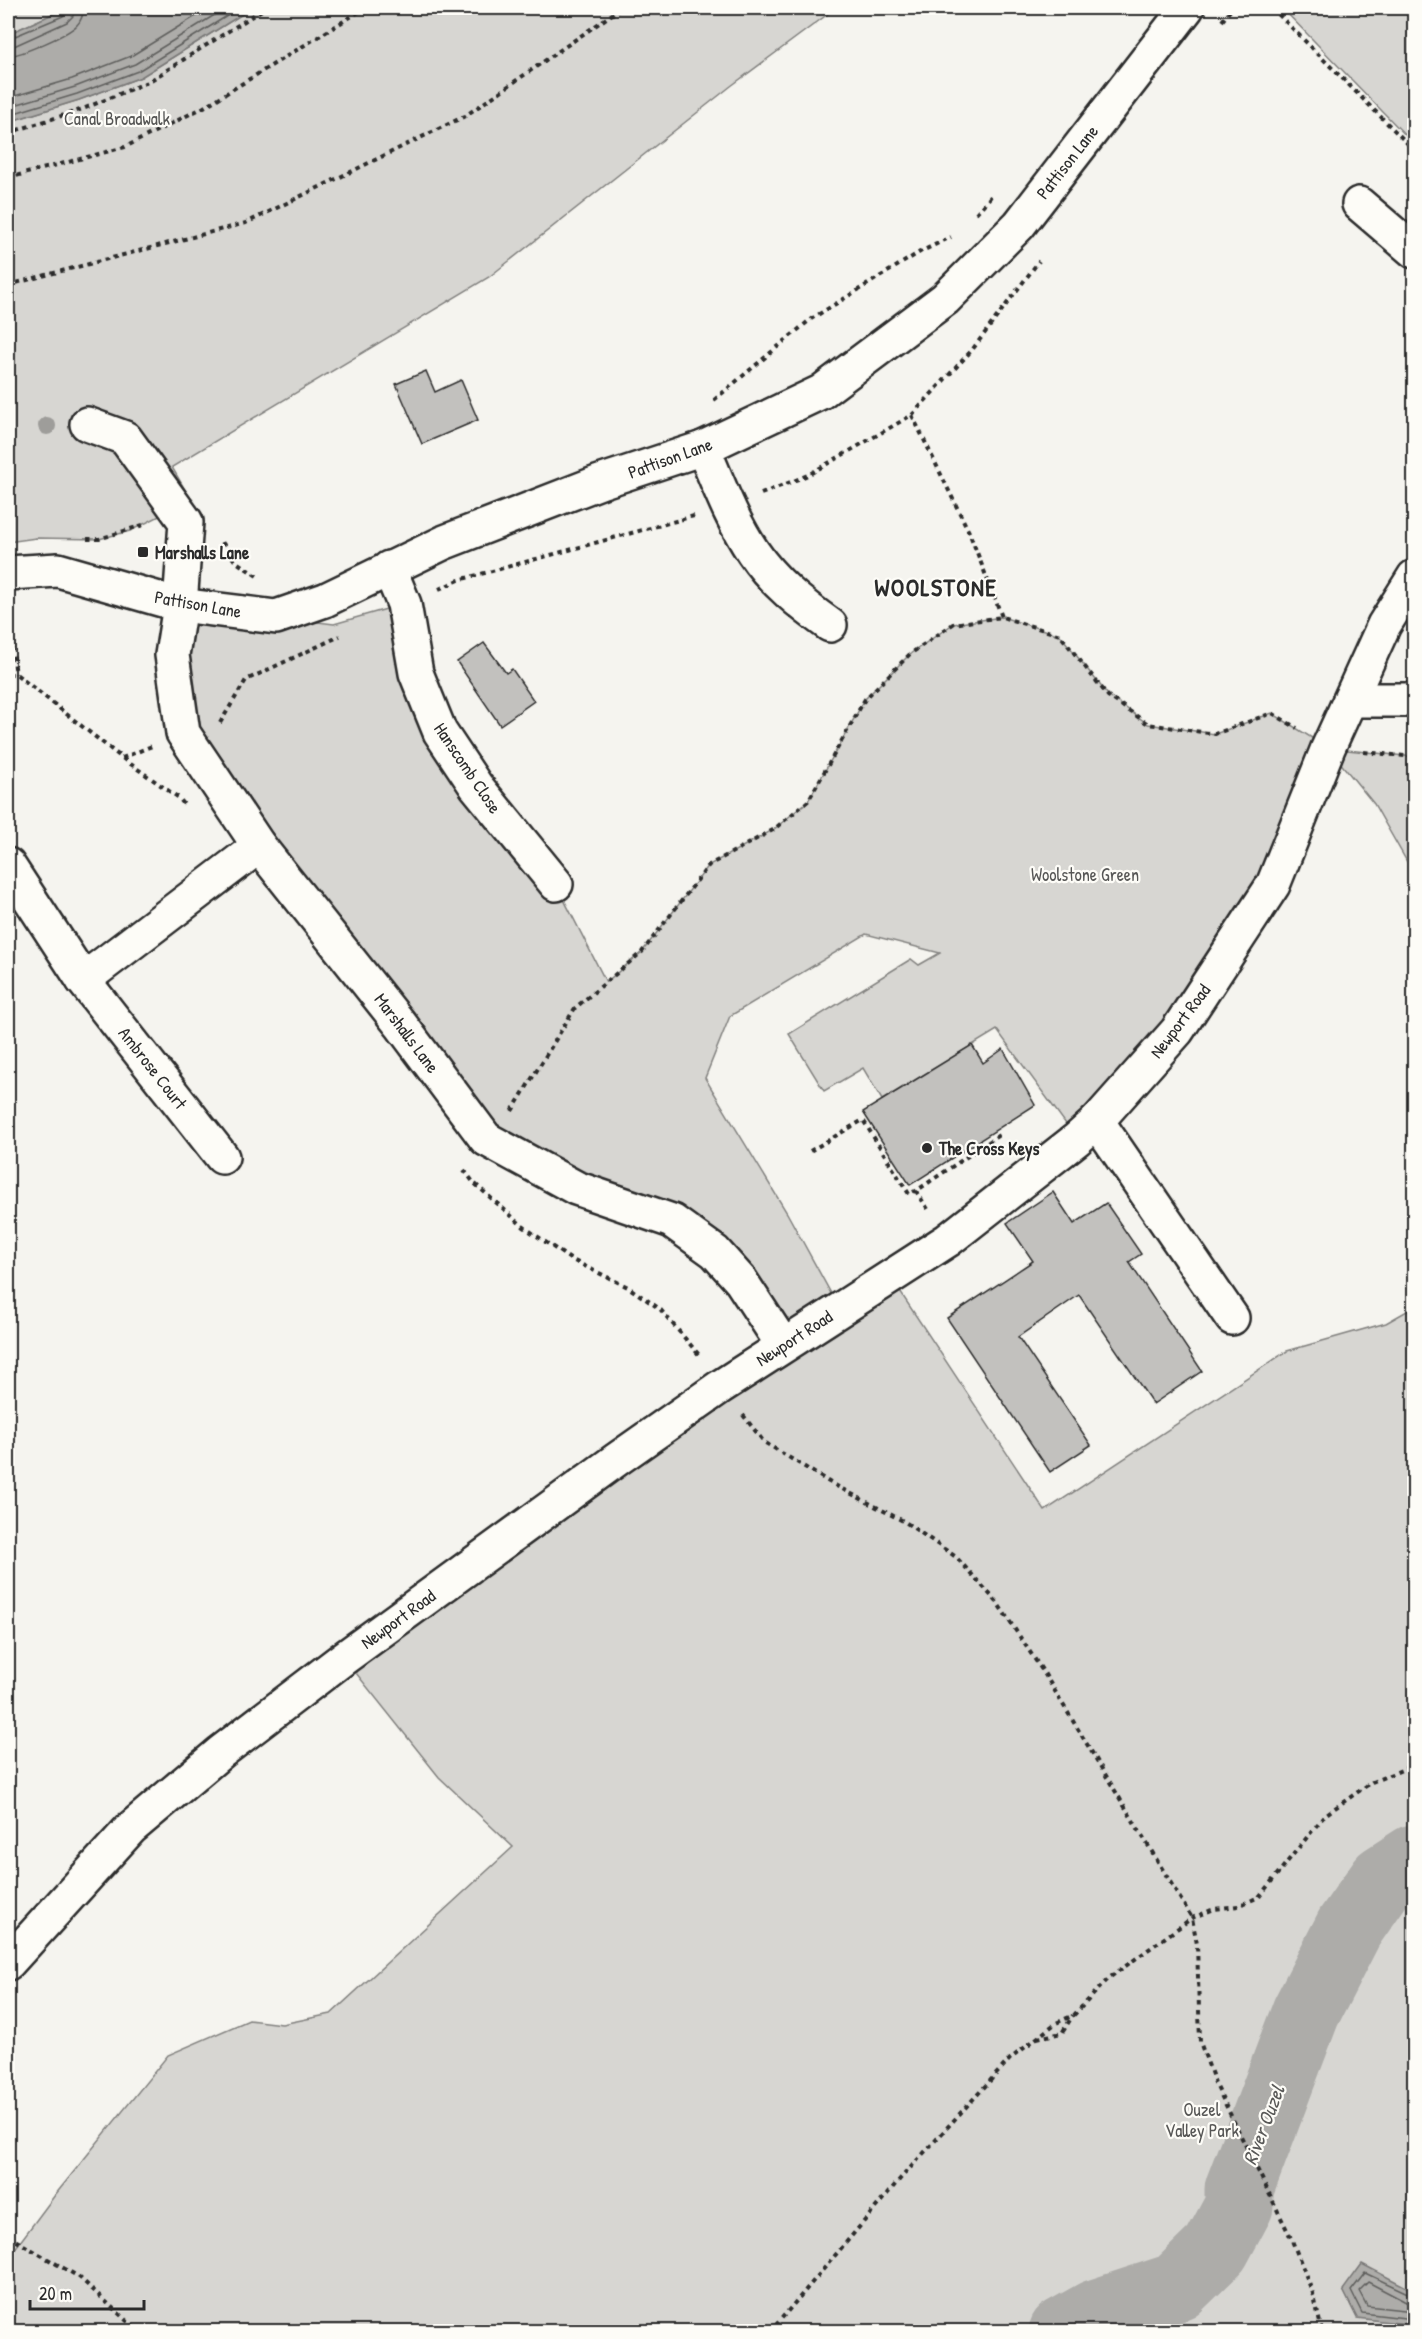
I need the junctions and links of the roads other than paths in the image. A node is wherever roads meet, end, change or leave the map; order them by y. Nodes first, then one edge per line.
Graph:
1 (1187, 8) edge
2 (1359, 204) dead end
3 (1414, 251) edge
4 (87, 424) dead end
5 (703, 448) junction
6 (389, 568) junction
7 (8, 573) edge
8 (1414, 577) edge
9 (180, 605) junction
10 (830, 625) dead end
11 (1352, 700) junction
12 (1414, 700) edge
13 (259, 846) junction
14 (8, 865) edge
15 (556, 884) dead end
16 (83, 980) junction
17 (1097, 1121) junction
18 (222, 1157) dead end
19 (1232, 1318) dead end
20 (783, 1345) junction
21 (8, 1963) edge

1 - 5 street, Pattison Lane
2 - 3 street
4 - 9 street, Marshalls Lane
5 - 6 street, Pattison Lane
5 - 10 street
6 - 9 street, Pattison Lane
6 - 15 street, Hanscomb Close
7 - 9 street, Pattison Lane
8 - 11 street, Newport Road
9 - 13 street, Marshalls Lane
11 - 12 street
11 - 17 street, Newport Road
13 - 16 street
13 - 20 street, Marshalls Lane
14 - 16 street, Ambrose Court
16 - 18 street, Ambrose Court
17 - 19 street
17 - 20 street, Newport Road
20 - 21 street, Newport Road

